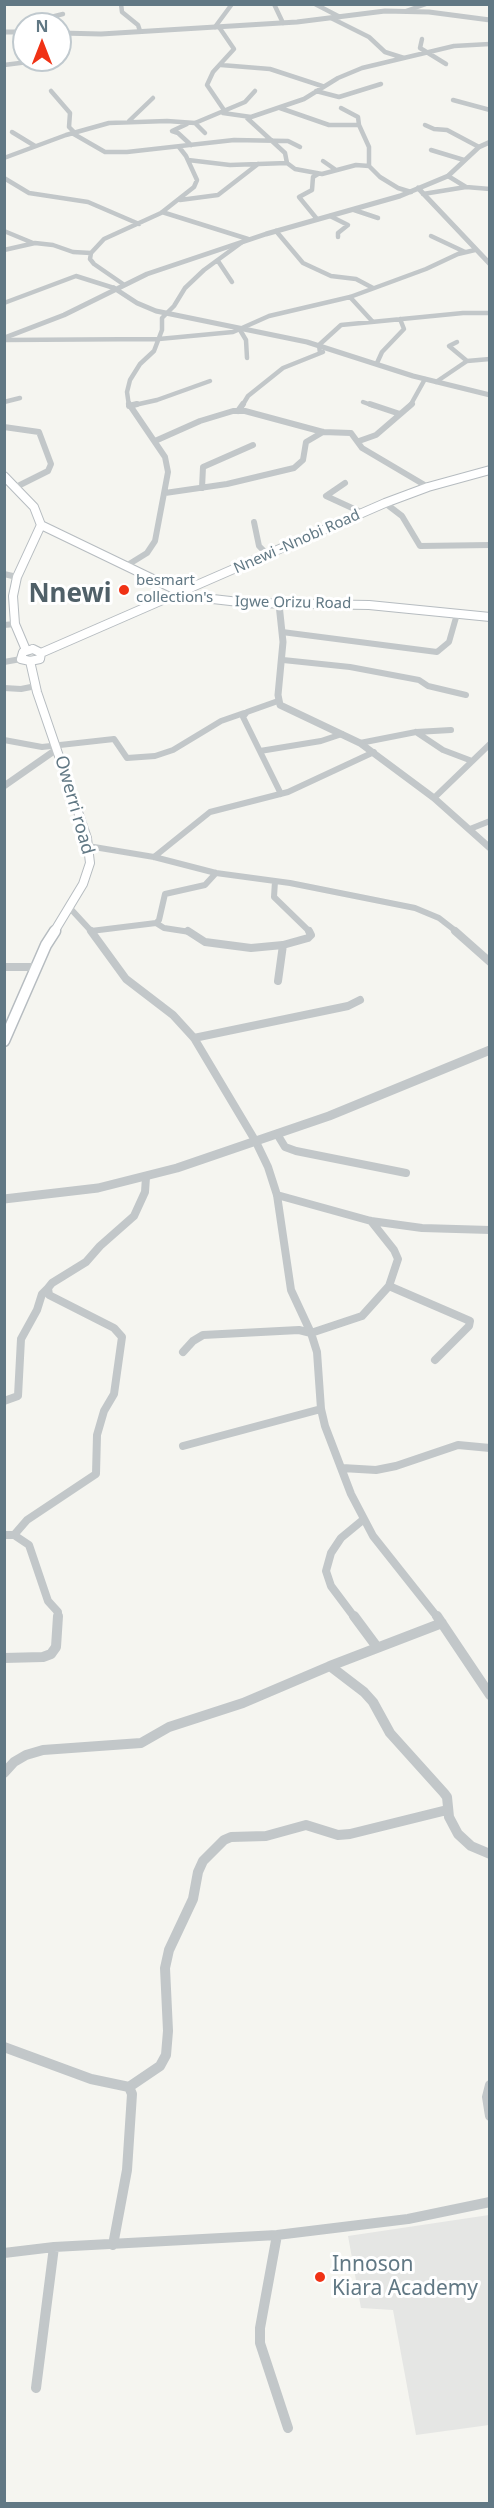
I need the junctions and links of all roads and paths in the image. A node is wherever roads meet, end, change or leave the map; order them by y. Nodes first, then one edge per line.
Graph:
1 (121, 4) edge
2 (232, 4) edge
3 (274, 4) edge
4 (315, 4) edge
5 (381, 4) edge
6 (426, 4) edge
7 (385, 11) junction
8 (406, 11) junction
9 (340, 17) junction
10 (332, 18) junction
11 (489, 20) edge
12 (283, 23) junction
13 (217, 27) junction
14 (140, 31) junction
15 (72, 32) edge
16 (422, 39) dead end
17 (489, 44) edge
18 (428, 53) junction
19 (404, 58) junction
20 (446, 64) dead end
21 (221, 65) junction
22 (381, 84) dead end
23 (322, 87) junction
24 (51, 91) dead end
25 (255, 91) dead end
26 (316, 91) junction
27 (153, 98) dead end
28 (453, 100) dead end
29 (279, 108) junction
30 (341, 108) dead end
31 (489, 110) edge
32 (223, 113) junction
33 (247, 118) junction
34 (129, 121) junction
35 (195, 123) junction
36 (187, 124) junction
37 (359, 125) junction
38 (425, 125) dead end
39 (12, 132) dead end
40 (73, 133) junction
41 (205, 133) dead end
42 (273, 141) junction
43 (489, 142) edge
44 (35, 146) junction
45 (190, 146) junction
46 (179, 147) junction
47 (300, 147) dead end
48 (479, 147) junction
49 (430, 150) dead end
50 (4, 158) edge
51 (188, 160) junction
52 (464, 160) junction
53 (323, 161) dead end
54 (287, 163) junction
55 (258, 164) junction
56 (369, 166) junction
57 (336, 170) junction
58 (318, 174) junction
59 (447, 176) junction
60 (4, 178) edge
61 (418, 188) junction
62 (466, 188) junction
63 (489, 189) edge
64 (411, 192) junction
65 (423, 194) junction
66 (179, 200) junction
67 (354, 210) junction
68 (162, 212) junction
69 (330, 216) junction
70 (378, 218) dead end
71 (317, 219) junction
72 (139, 224) junction
73 (4, 231) edge
74 (276, 231) junction
75 (431, 236) dead end
76 (338, 237) dead end
77 (246, 240) junction
78 (35, 243) junction
79 (4, 250) edge
80 (475, 250) junction
81 (465, 252) junction
82 (91, 253) junction
83 (486, 258) edge
84 (218, 261) junction
85 (489, 264) edge
86 (232, 282) dead end
87 (123, 284) junction
88 (114, 288) junction
89 (373, 288) junction
90 (350, 297) junction
91 (4, 303) edge
92 (489, 313) edge
93 (166, 314) junction
94 (400, 319) junction
95 (372, 321) junction
96 (242, 329) junction
97 (4, 339) edge
98 (159, 339) junction
99 (457, 342) dead end
100 (319, 345) junction
101 (330, 350) junction
102 (320, 353) junction
103 (247, 358) dead end
104 (489, 359) edge
105 (467, 361) junction
106 (376, 363) junction
107 (425, 379) junction
108 (210, 381) dead end
109 (436, 382) junction
110 (489, 395) edge
111 (20, 398) dead end
112 (4, 402) edge
113 (363, 402) dead end
114 (129, 406) junction
115 (238, 411) junction
116 (400, 414) junction
117 (4, 427) edge
118 (323, 432) junction
119 (155, 441) junction
120 (359, 441) junction
121 (253, 445) dead end
122 (489, 471) edge
123 (4, 476) edge
124 (345, 483) dead end
125 (16, 487) junction
126 (428, 487) junction
127 (202, 488) junction
128 (165, 493) junction
129 (385, 503) junction
130 (363, 513) junction
131 (254, 522) dead end
132 (41, 525) junction
133 (489, 544) edge
134 (267, 555) junction
135 (126, 566) junction
136 (4, 574) edge
137 (17, 577) junction
138 (180, 592) junction
139 (279, 604) junction
140 (457, 614) junction
141 (489, 617) edge
142 (15, 624) junction
143 (4, 625) edge
144 (282, 632) junction
145 (26, 650) junction
146 (41, 653) junction
147 (26, 660) junction
148 (283, 660) junction
149 (4, 662) edge
150 (36, 686) junction
151 (4, 688) edge
152 (466, 695) dead end
153 (278, 701) junction
154 (244, 713) junction
155 (451, 730) dead end
156 (416, 732) junction
157 (342, 734) junction
158 (4, 740) edge
159 (360, 743) junction
160 (489, 744) edge
161 (56, 746) junction
162 (260, 751) junction
163 (374, 752) junction
164 (472, 760) junction
165 (4, 786) edge
166 (281, 794) junction
167 (434, 798) junction
168 (489, 821) edge
169 (470, 829) junction
170 (88, 846) junction
171 (489, 848) edge
172 (154, 857) junction
173 (216, 873) junction
174 (275, 881) junction
175 (69, 907) junction
176 (156, 923) junction
177 (91, 931) junction
178 (283, 945) junction
179 (489, 962) edge
180 (36, 967) junction
181 (4, 968) edge
182 (279, 981) dead end
183 (360, 1000) dead end
184 (195, 1038) junction
185 (4, 1041) edge
186 (489, 1050) edge
187 (277, 1134) junction
188 (256, 1142) junction
189 (406, 1173) dead end
190 (146, 1177) junction
191 (277, 1195) junction
192 (4, 1199) edge
193 (371, 1221) junction
194 (489, 1230) edge
195 (389, 1286) junction
196 (48, 1288) junction
197 (311, 1333) junction
198 (183, 1352) dead end
199 (435, 1360) dead end
200 (4, 1401) edge
201 (321, 1409) junction
202 (183, 1446) dead end
203 (489, 1448) edge
204 (342, 1468) junction
205 (364, 1519) junction
206 (9, 1535) edge
207 (442, 1623) junction
208 (377, 1647) junction
209 (4, 1658) edge
210 (330, 1666) junction
211 (489, 1695) edge
212 (4, 1773) edge
213 (447, 1810) junction
214 (489, 1854) edge
215 (4, 2047) edge
216 (489, 2085) edge
217 (129, 2087) junction
218 (489, 2116) edge
219 (489, 2202) edge
220 (278, 2235) junction
221 (113, 2245) junction
222 (54, 2247) junction
223 (4, 2253) edge
224 (36, 2388) dead end
225 (288, 2428) dead end

1 - 14 street
2 - 13 street
3 - 12 street
4 - 9 street
5 - 7 street
6 - 8 street
7 - 8 street
7 - 9 street
8 - 11 street
9 - 10 street
10 - 12 street
10 - 19 street
12 - 13 street
13 - 14 street
13 - 21 street
14 - 15 street
16 - 18 street
17 - 18 street
18 - 19 street
18 - 20 street
19 - 23 street
21 - 23 street
21 - 32 street
22 - 26 street
23 - 26 street
24 - 40 street
25 - 32 street
26 - 29 street
27 - 34 street
28 - 31 street
29 - 33 street
29 - 37 street
30 - 37 street
32 - 33 street
32 - 35 street
33 - 42 street
34 - 36 street
34 - 40 street
35 - 36 street
35 - 41 street
36 - 45 street
37 - 56 street
38 - 48 street
39 - 44 street
40 - 44 street
40 - 46 street
42 - 45 street
42 - 47 street
42 - 54 street
43 - 48 street
44 - 50 street
45 - 46 street
46 - 51 street
48 - 52 street
49 - 52 street
51 - 55 street
51 - 66 street
52 - 59 street
53 - 57 street
54 - 55 street
54 - 58 street
55 - 66 street
56 - 57 street
56 - 64 street
57 - 58 street
58 - 71 street
59 - 61 street
59 - 62 street
60 - 72 street
61 - 64 street
61 - 65 street
62 - 63 street
62 - 65 street
64 - 67 street
65 - 80 street
66 - 68 street
67 - 69 street
67 - 70 street
68 - 72 street
68 - 77 street
69 - 71 street
69 - 76 street
71 - 74 street
72 - 82 street
73 - 78 street
74 - 77 street
74 - 89 street
75 - 81 street
77 - 84 street
77 - 87 street
78 - 79 street
78 - 82 street
80 - 81 street
80 - 83 street
81 - 89 street
82 - 87 street
83 - 85 street
84 - 86 street
84 - 93 street
87 - 88 street
88 - 91 street
88 - 93 street
88 - 97 street
89 - 90 street
90 - 95 street
90 - 96 street
92 - 94 street
93 - 96 street
93 - 98 street
94 - 95 street
94 - 106 street
95 - 100 street
96 - 98 street
96 - 100 street
96 - 103 street
97 - 98 street
98 - 114 street
99 - 105 street
100 - 101 street
100 - 102 street
101 - 102 street
101 - 106 street
102 - 115 street
104 - 105 street
105 - 109 street
106 - 107 street
107 - 109 street
107 - 116 street
108 - 114 street
109 - 110 street
111 - 112 street
113 - 116 street
114 - 119 street
115 - 118 street
115 - 119 street
116 - 120 street
117 - 125 street
118 - 120 street
118 - 127 street
119 - 128 street
120 - 126 street
121 - 127 street
122 - 126 main road, Nnewi -Nnobi Road
123 - 125 main road
124 - 130 street
125 - 132 main road
126 - 129 main road, Nnewi -Nnobi Road
127 - 128 street
128 - 135 street
129 - 130 main road, Nnewi -Nnobi Road
129 - 133 street
130 - 134 main road, Nnewi -Nnobi Road
131 - 134 street
132 - 135 main road, Igwe Orizu Road
132 - 137 main road
134 - 138 main road, Nnewi -Nnobi Road
135 - 138 main road, Igwe Orizu Road
136 - 137 street
137 - 142 main road
138 - 139 main road, Igwe Orizu Road
138 - 146 main road, Nnewi -Nnobi Road
139 - 140 main road, Igwe Orizu Road
139 - 144 street
140 - 141 main road, Igwe Orizu Road
140 - 144 street
142 - 143 street
142 - 145 main road
144 - 148 street
145 - 146 main road
145 - 147 main road
146 - 147 main road, Nnewi -Nnobi Road
147 - 149 street
147 - 150 main road, Owerri road
148 - 152 street
148 - 153 street
150 - 151 street
150 - 161 main road, Owerri road
153 - 154 street
153 - 157 street
154 - 161 street
154 - 162 street
155 - 156 street
156 - 159 street
156 - 164 street
157 - 159 street
157 - 162 street
158 - 161 street
159 - 163 street
160 - 164 street
161 - 165 street
161 - 170 main road, Owerri road
162 - 166 street
163 - 166 street
163 - 167 street
164 - 167 street
166 - 172 street
167 - 169 street
168 - 169 street
169 - 171 street
170 - 172 street
170 - 175 main road, Owerri road
172 - 173 street
173 - 174 street
173 - 176 street
174 - 178 street
174 - 179 street
175 - 177 street
175 - 180 main road, Owerri road
176 - 177 street
176 - 178 street
177 - 184 street
178 - 182 street
180 - 181 street
180 - 185 main road, Owerri road
183 - 184 street
184 - 188 street
186 - 187 street
187 - 188 street
187 - 189 street
188 - 190 street
188 - 191 street
190 - 192 street
190 - 196 street
191 - 193 street
191 - 197 street
193 - 194 street
193 - 195 street
195 - 197 street
195 - 199 street
196 - 200 street
196 - 206 street
197 - 198 street
197 - 201 street
201 - 202 street
201 - 204 street
203 - 204 street
204 - 205 street
205 - 207 street
205 - 208 street
206 - 209 street
207 - 208 street
207 - 211 street
208 - 210 street
210 - 212 street
210 - 213 street
213 - 214 street
213 - 217 street
215 - 217 street
216 - 218 street
217 - 221 street
219 - 220 street
220 - 221 street
220 - 225 street
221 - 222 street
222 - 223 street
222 - 224 street

